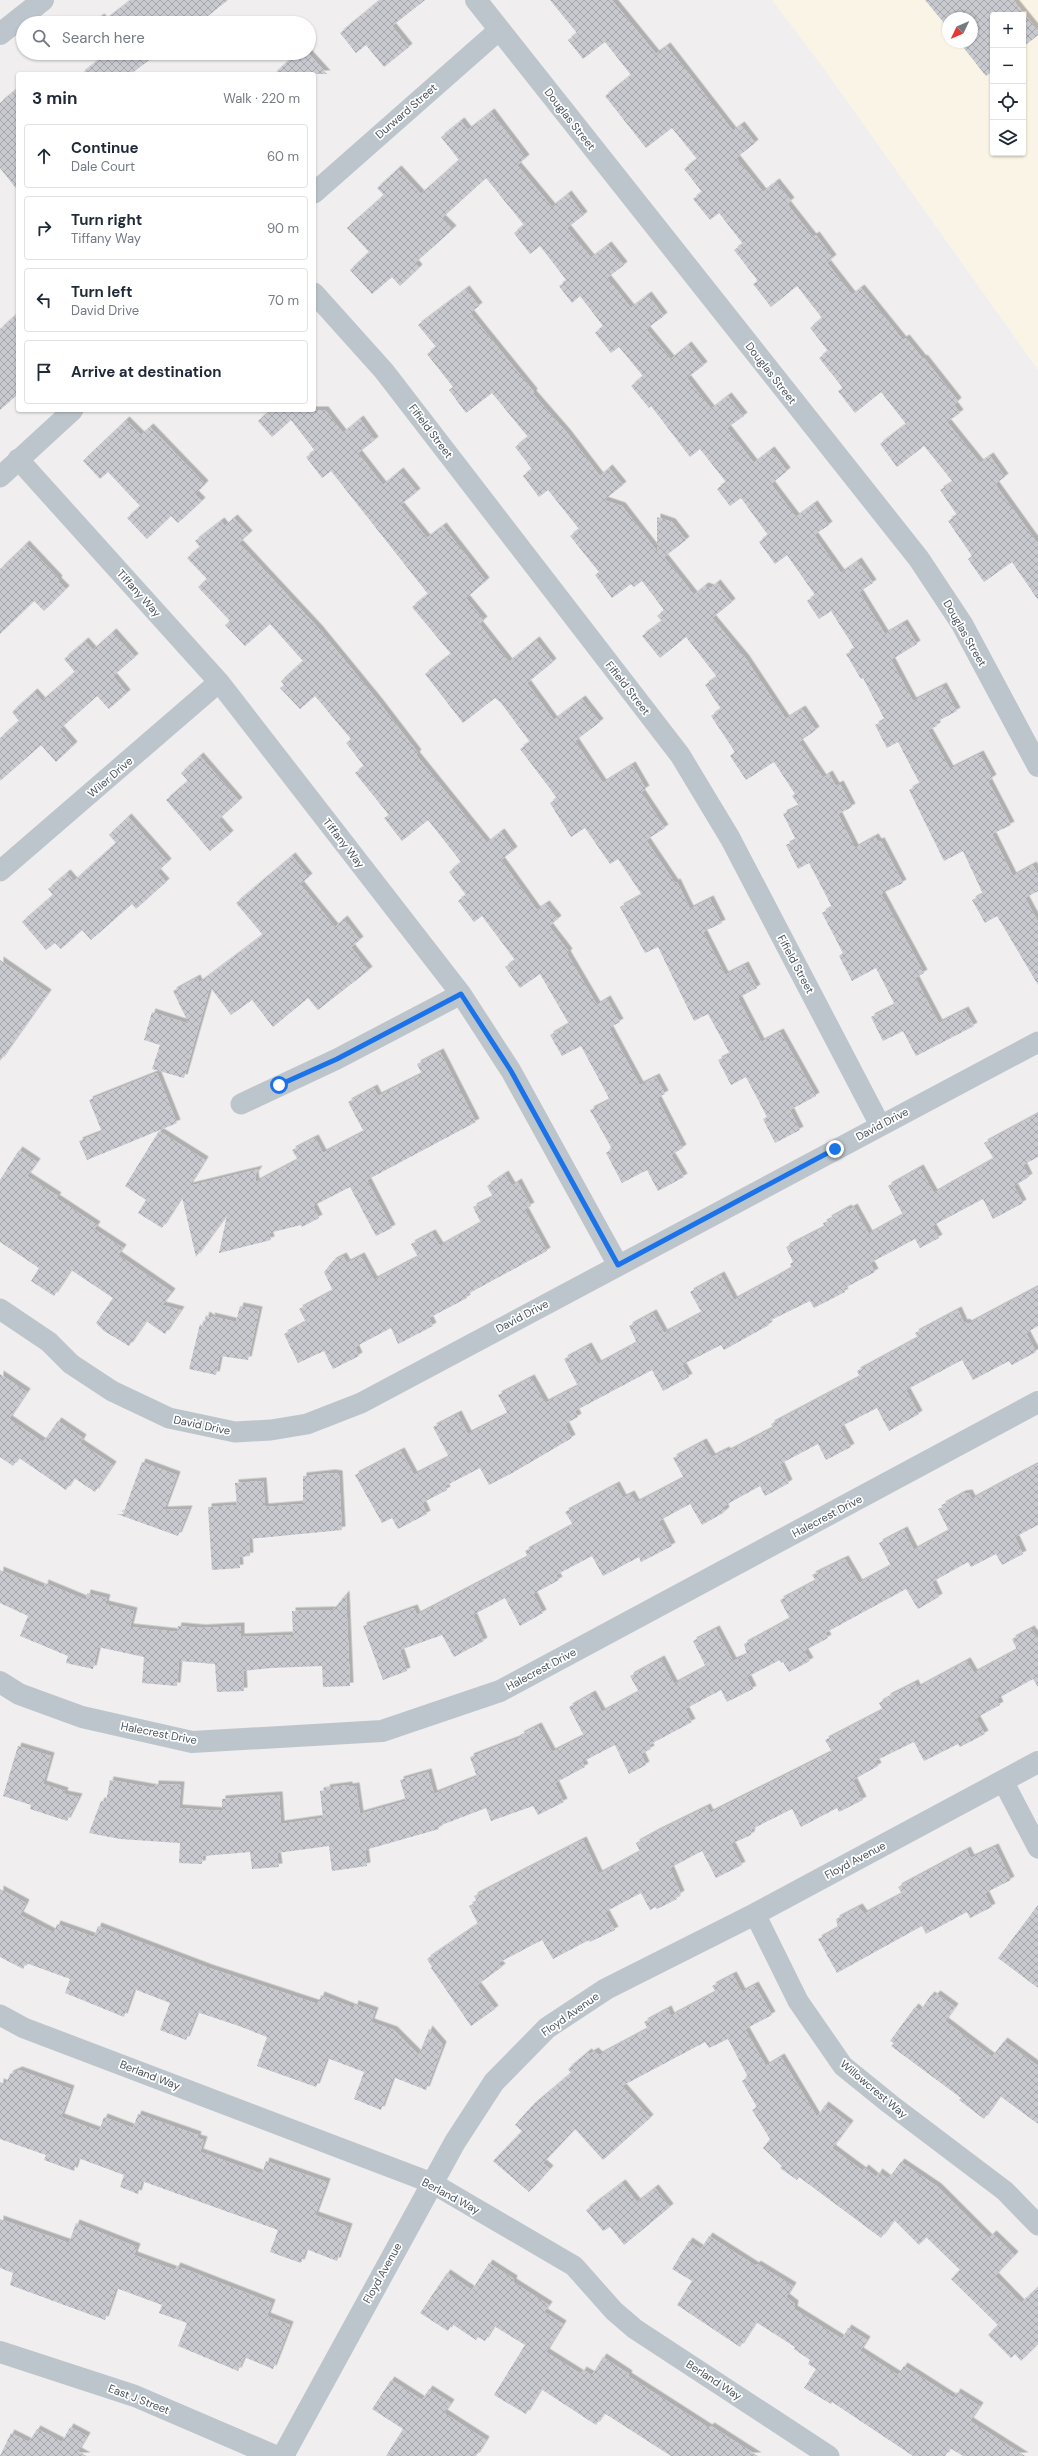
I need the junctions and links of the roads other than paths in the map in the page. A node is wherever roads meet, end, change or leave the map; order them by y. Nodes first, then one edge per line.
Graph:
1 (43, 0) edge
2 (476, 0) edge
3 (23, 16) edge
4 (16, 21) edge
5 (499, 30) junction
6 (0, 34) edge
7 (316, 191) edge
8 (316, 295) edge
9 (71, 412) edge
10 (18, 460) junction
11 (0, 477) edge
12 (219, 682) junction
13 (1038, 766) edge
14 (0, 871) edge
15 (461, 994) junction
16 (1038, 1042) edge
17 (241, 1104) dead end
18 (880, 1125) junction
19 (618, 1265) junction
20 (0, 1309) edge
21 (1038, 1402) edge
22 (0, 1682) edge
23 (1038, 1762) edge
24 (1003, 1781) junction
25 (1038, 1848) edge
26 (755, 1914) junction
27 (0, 2015) edge
28 (432, 2183) junction
29 (1038, 2225) edge
30 (0, 2352) edge
31 (275, 2456) edge
32 (283, 2456) edge
33 (830, 2456) edge

1 - 3 street
2 - 5 street, Douglas Street
4 - 6 street
5 - 7 street, Durward Street
5 - 13 street, Douglas Street
8 - 18 street, Fifield Street
9 - 10 street
10 - 11 street
10 - 12 street, Tiffany Way
12 - 14 street, Wiler Drive
12 - 15 street, Tiffany Way
15 - 17 street
15 - 19 street, Tiffany Way
16 - 18 street, David Drive
18 - 19 street, David Drive
19 - 20 street, David Drive
21 - 22 street, Halecrest Drive
23 - 24 street, Floyd Avenue
24 - 25 street
24 - 26 street, Floyd Avenue
26 - 28 street, Floyd Avenue
26 - 29 street, Willowcrest Way
27 - 28 street, Berland Way
28 - 32 street, Floyd Avenue
28 - 33 street, Berland Way
30 - 31 street, East J Street

